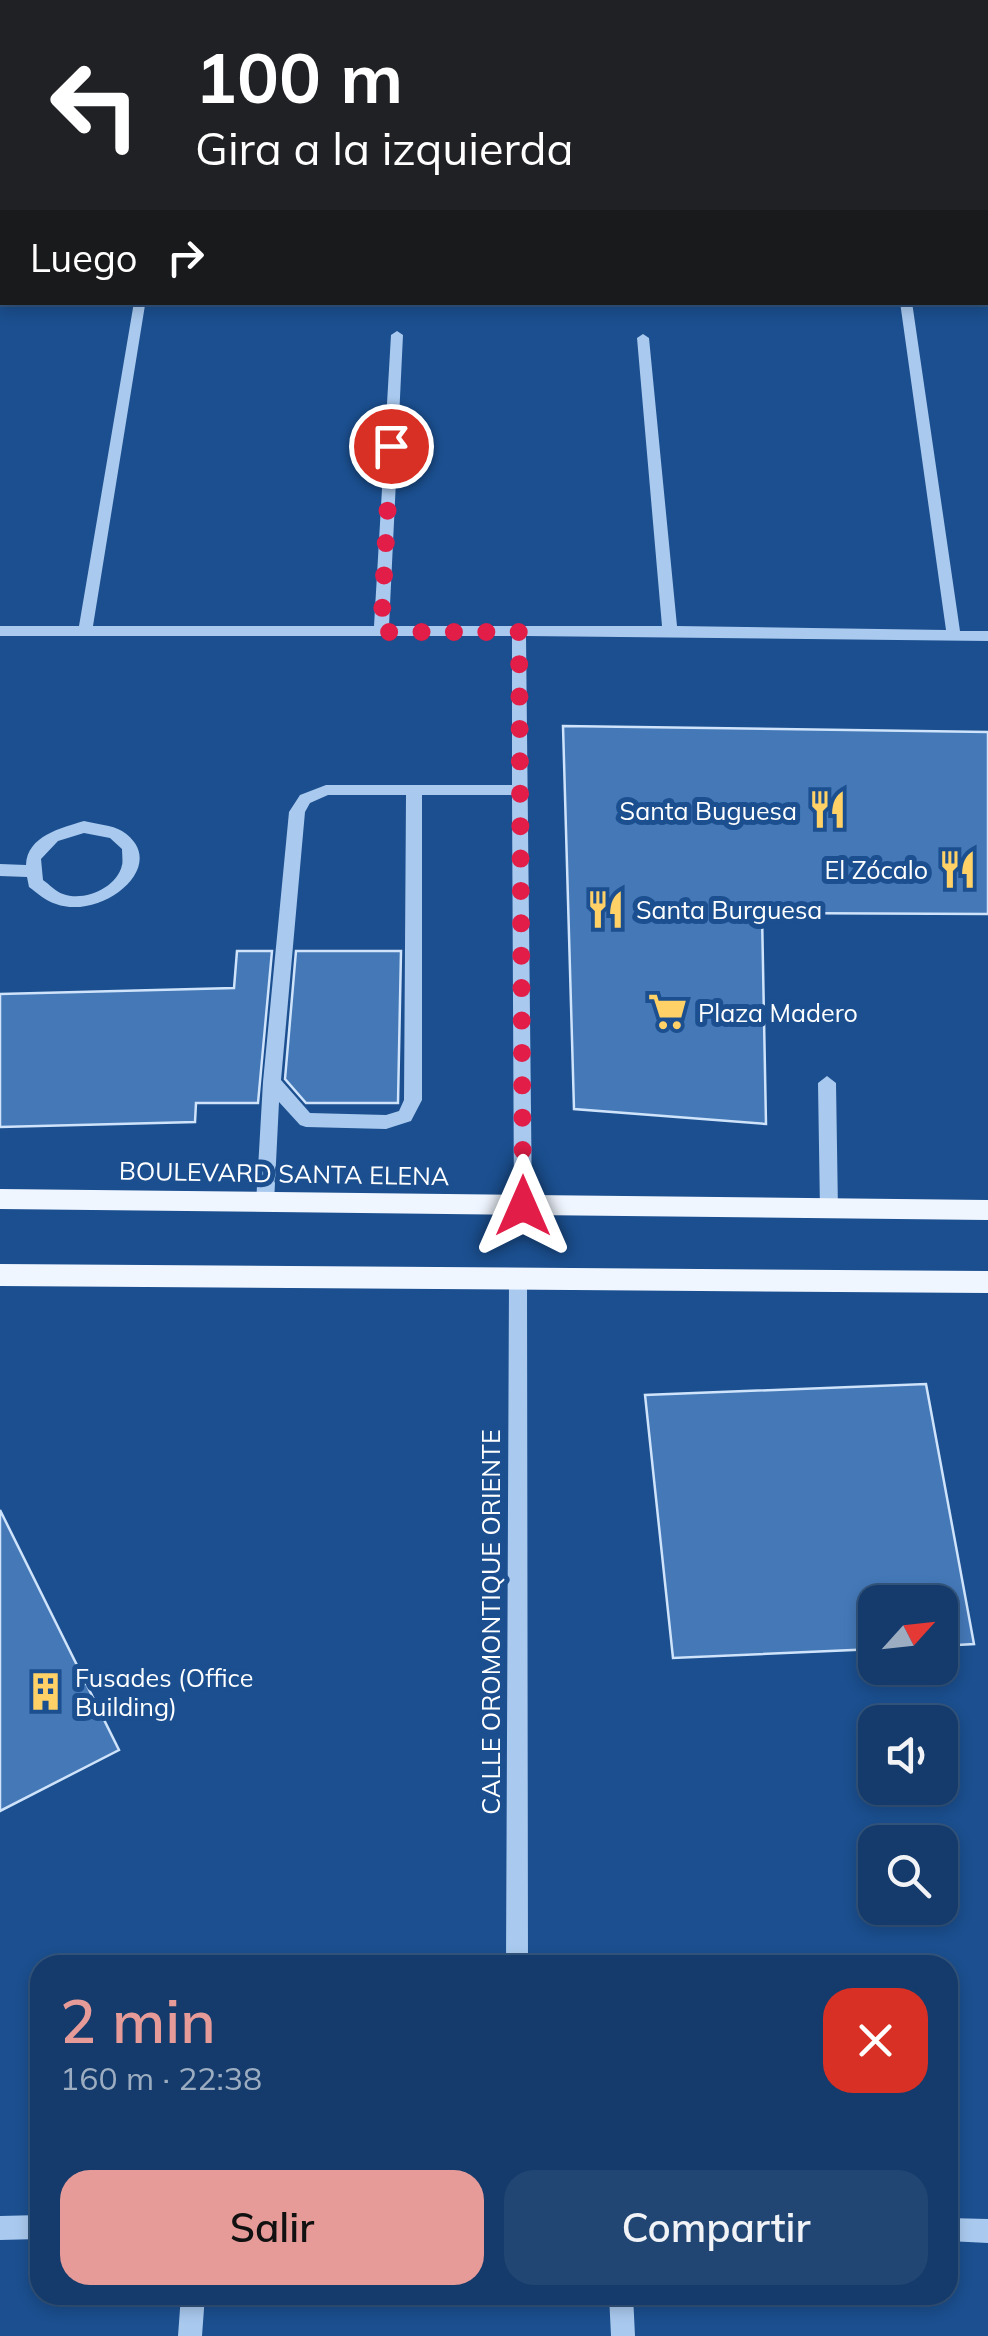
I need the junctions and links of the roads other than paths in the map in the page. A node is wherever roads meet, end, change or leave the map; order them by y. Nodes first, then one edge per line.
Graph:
1 (139, 305) edge
2 (906, 305) edge
3 (397, 335) dead end
4 (643, 338) dead end
5 (0, 631) edge
6 (670, 631) junction
7 (85, 632) junction
8 (381, 632) junction
9 (519, 632) junction
10 (954, 636) junction
11 (988, 636) edge
12 (414, 790) junction
13 (520, 790) junction
14 (0, 870) edge
15 (32, 870) junction
16 (272, 1082) junction
17 (827, 1083) dead end
18 (0, 1199) edge
19 (265, 1203) junction
20 (523, 1206) junction
21 (829, 1210) junction
22 (988, 1210) edge
23 (0, 1275) edge
24 (518, 1279) junction
25 (988, 1282) edge
26 (517, 1955) edge
27 (30, 2227) edge
28 (0, 2228) edge
29 (958, 2230) edge
30 (988, 2230) edge
31 (192, 2305) edge
32 (621, 2305) edge
33 (190, 2336) edge
34 (622, 2336) edge

1 - 7 street
2 - 10 street
3 - 8 street
4 - 6 street
5 - 7 street
6 - 9 street
6 - 10 street
7 - 8 street
8 - 9 street
9 - 13 street
10 - 11 street
12 - 13 street
12 - 16 street
12 - 16 street
13 - 20 street
14 - 15 street
15 - 15 street
16 - 19 street
17 - 21 street
18 - 19 main road, BOULEVARD SANTA ELENA
19 - 20 main road, BOULEVARD SANTA ELENA
20 - 21 main road, BOULEVARD SANTA ELENA
21 - 22 main road, BOULEVARD SANTA ELENA
23 - 24 main road
24 - 25 main road
24 - 26 street, CALLE OROMONTIQUE ORIENTE
27 - 28 street
29 - 30 street
31 - 33 street
32 - 34 street

